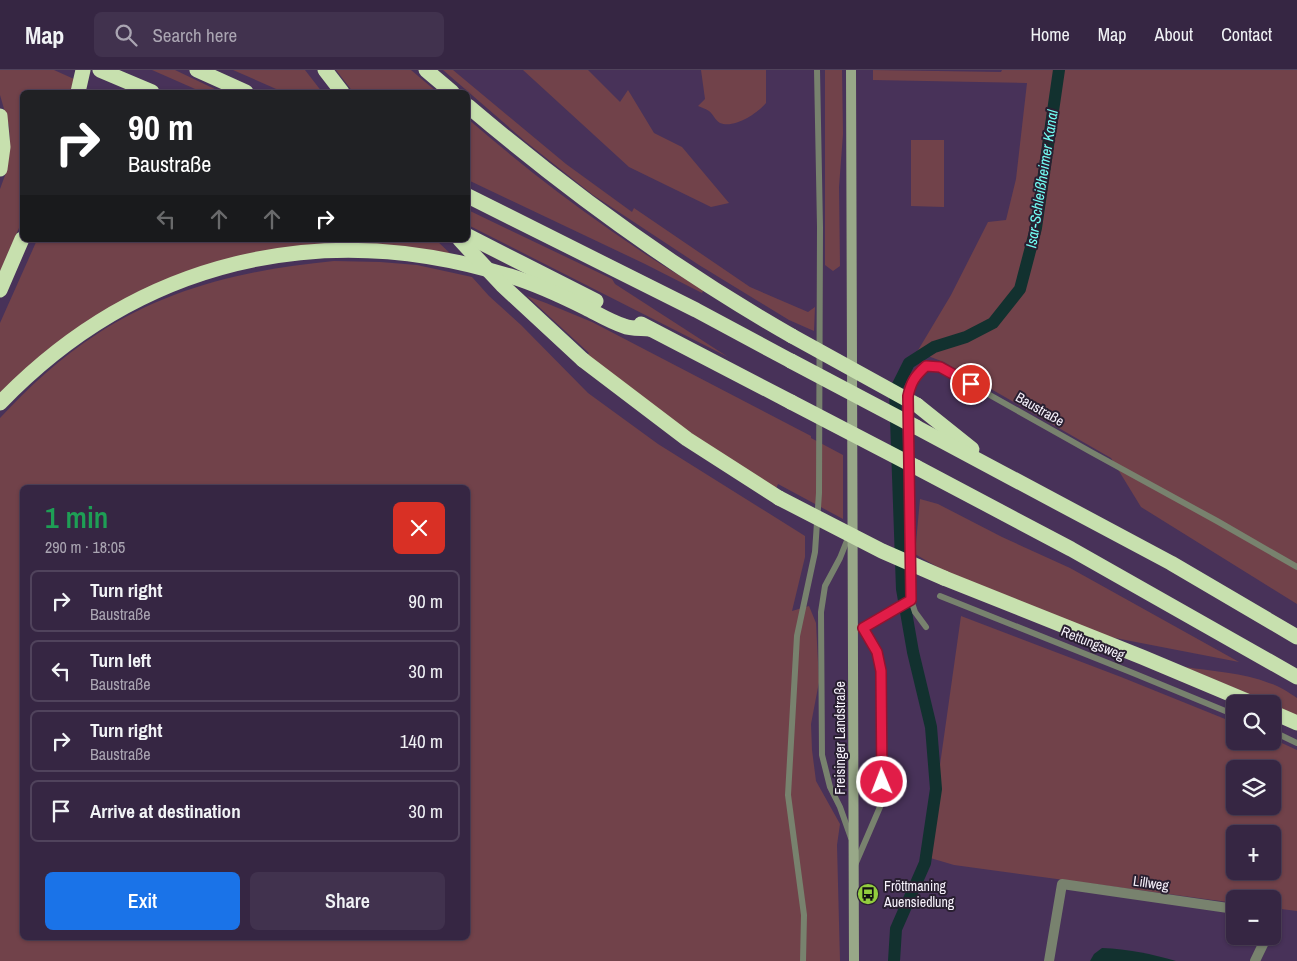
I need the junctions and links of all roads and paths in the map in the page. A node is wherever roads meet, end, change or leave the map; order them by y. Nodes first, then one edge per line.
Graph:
1 (83, 70) edge
2 (100, 70) edge
3 (197, 70) edge
4 (325, 70) edge
5 (426, 70) edge
6 (817, 70) edge
7 (851, 70) edge
8 (78, 90) edge
9 (147, 90) edge
10 (242, 90) edge
11 (340, 90) edge
12 (450, 90) edge
13 (470, 108) edge
14 (0, 116) edge
15 (0, 169) edge
16 (470, 197) edge
17 (470, 237) edge
18 (20, 242) edge
19 (462, 242) edge
20 (0, 290) edge
21 (650, 328) junction
22 (0, 403) edge
23 (999, 470) junction
24 (853, 525) junction
25 (1297, 567) edge
26 (940, 596) dead end
27 (909, 601) junction
28 (858, 627) junction
29 (926, 627) dead end
30 (1297, 636) edge
31 (1297, 677) edge
32 (1233, 695) edge
33 (1226, 711) edge
34 (1281, 716) edge
35 (1297, 723) edge
36 (1281, 736) edge
37 (1297, 744) edge
38 (854, 849) junction
39 (854, 869) junction
40 (1226, 908) edge
41 (1263, 945) edge
42 (803, 961) edge
43 (854, 961) edge
44 (1049, 961) edge
45 (1255, 961) edge

1 - 8 highway
2 - 9 highway
3 - 10 highway
4 - 11 highway
5 - 12 highway
6 - 42 lane
7 - 24 main road, Freisinger Landstraße
13 - 23 highway, bridge
14 - 15 highway
16 - 23 highway, bridge
17 - 21 highway
18 - 20 highway
19 - 32 highway, bridge
21 - 22 highway
21 - 31 highway, bridge
23 - 30 highway
24 - 28 main road, Freisinger Landstraße
24 - 38 lane
25 - 27 lane, Baustraße
26 - 33 lane, Rettungsweg
27 - 28 lane
27 - 29 lane, Baustraße
28 - 38 main road, Freisinger Landstraße
28 - 39 lane
34 - 35 highway
36 - 37 lane
38 - 39 main road, Freisinger Landstraße
39 - 43 main road, Freisinger Landstraße
40 - 44 street, Lillweg
41 - 45 street

